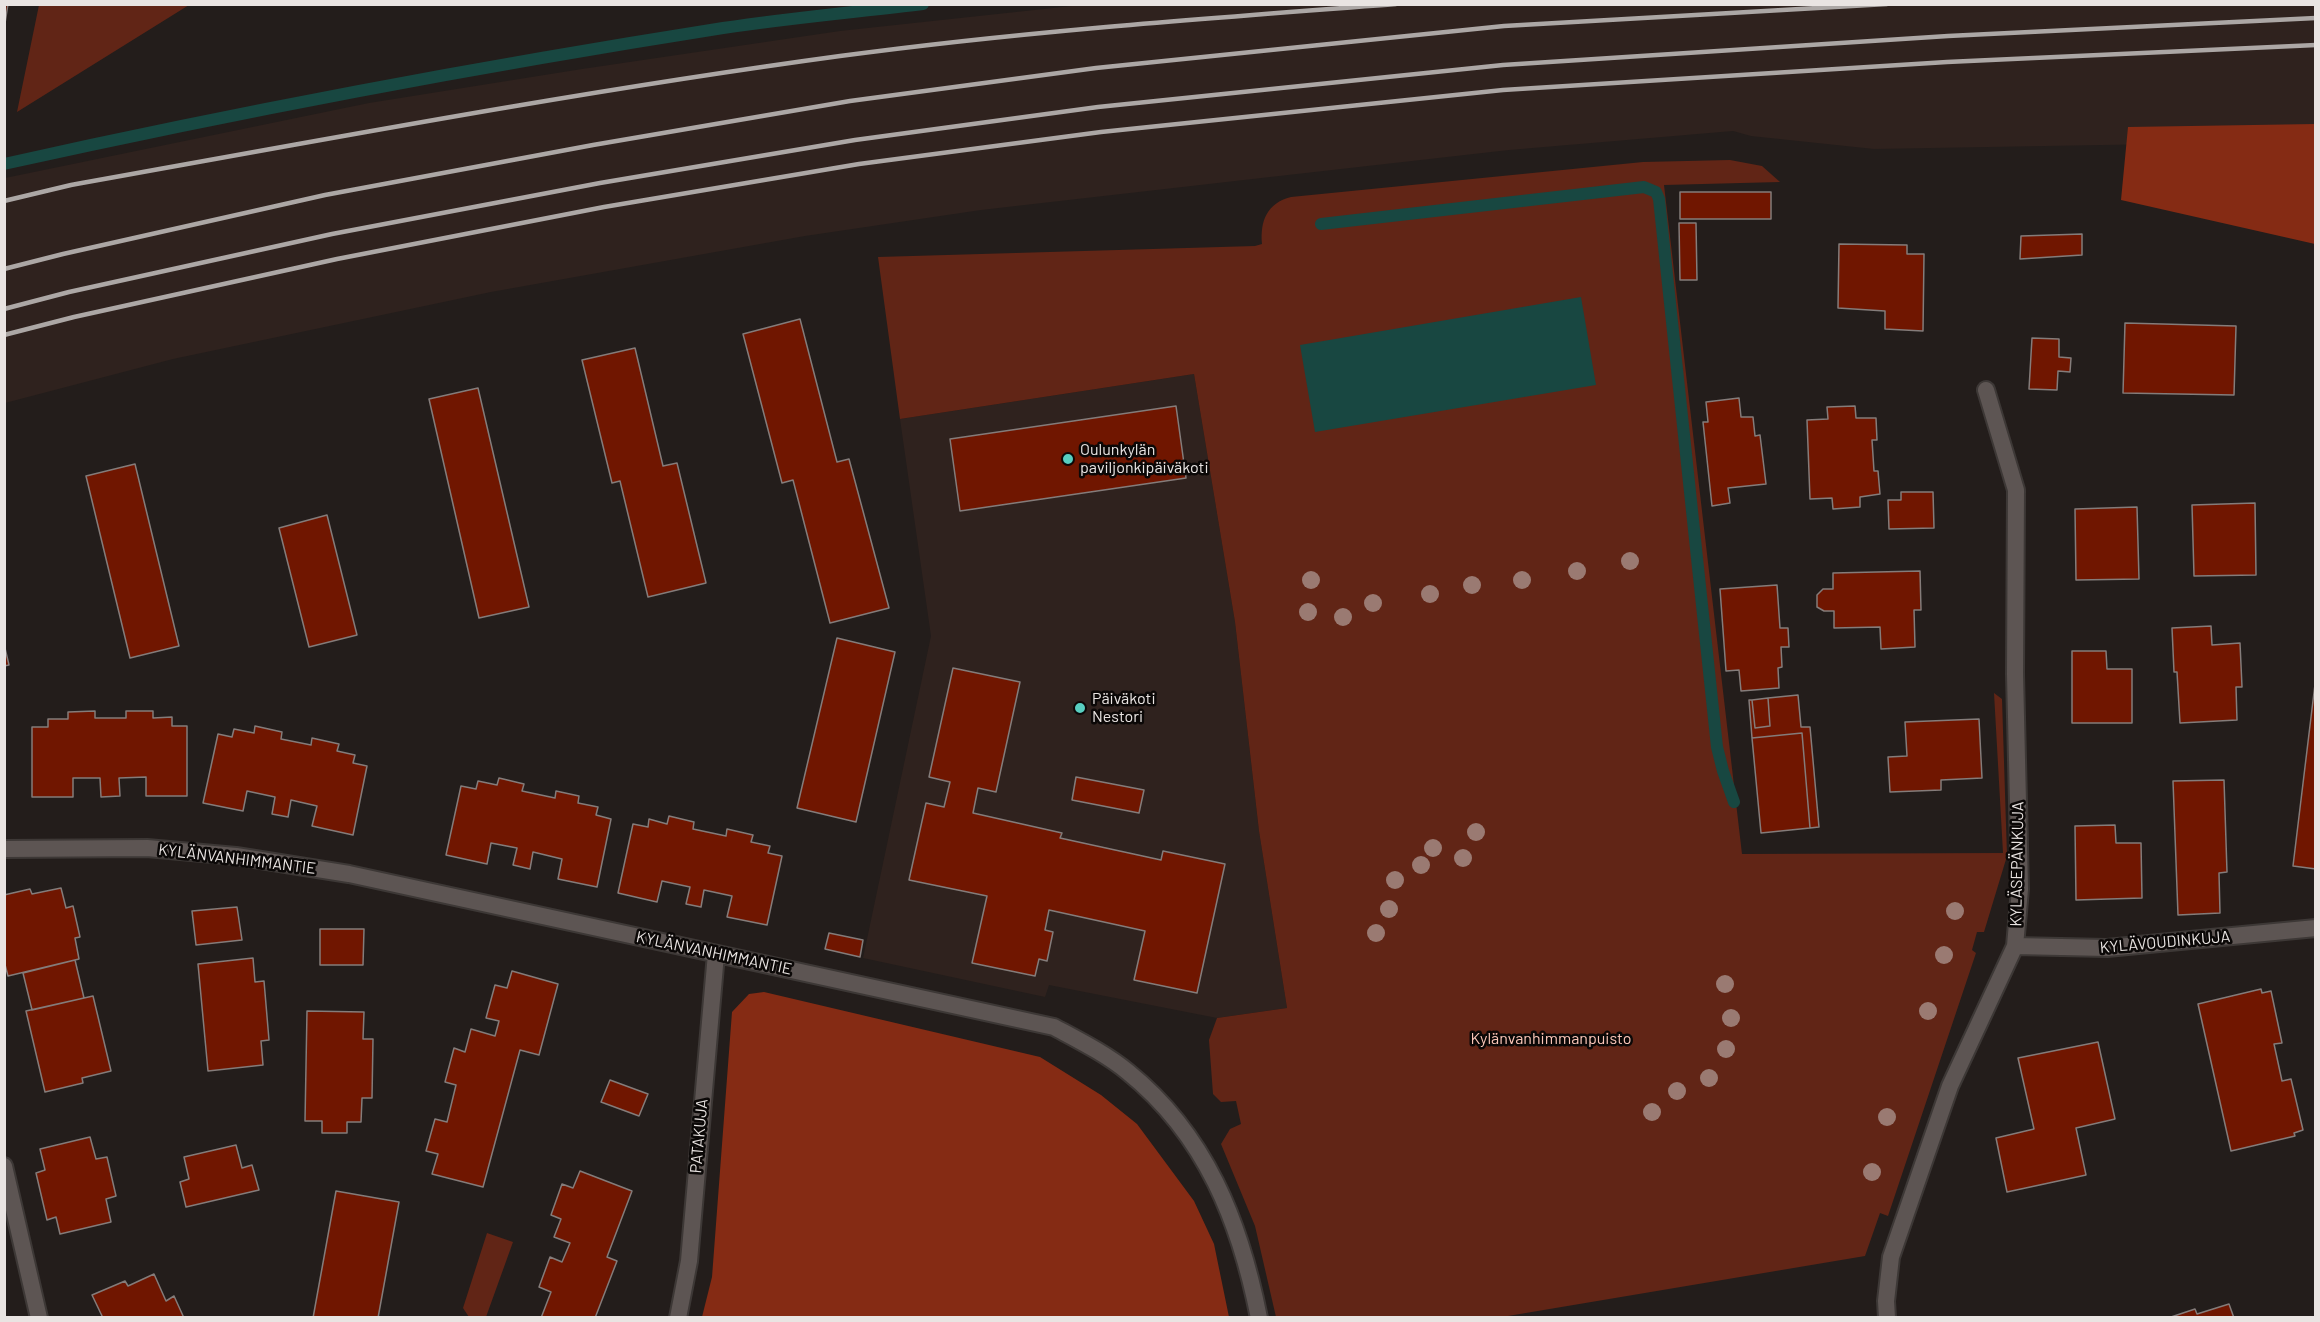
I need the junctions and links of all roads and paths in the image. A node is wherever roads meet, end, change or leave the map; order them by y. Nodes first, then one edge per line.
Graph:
1 (1986, 390) dead end
2 (4, 849) edge
3 (2316, 928) edge
4 (2015, 946) junction
5 (716, 954) junction
6 (4, 1166) edge
7 (39, 1317) edge
8 (678, 1317) edge
9 (1259, 1317) edge
10 (1887, 1317) edge

1 - 4 street, KYLÄSEPÄNKUJA
2 - 5 street, KYLÄNVANHIMMANTIE
3 - 4 street, KYLÄVOUDINKUJA
4 - 10 street, KYLÄSEPÄNKUJA
5 - 8 street, PATAKUJA
5 - 9 street, KYLÄNVANHIMMANTIE
6 - 7 street

